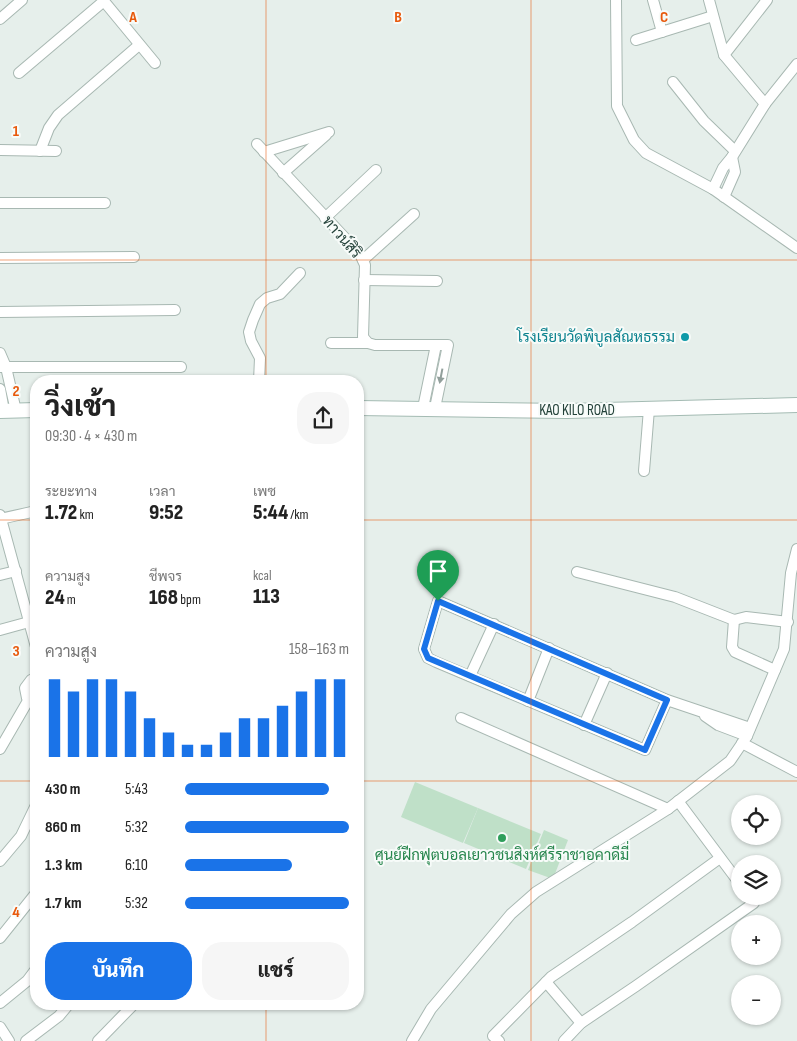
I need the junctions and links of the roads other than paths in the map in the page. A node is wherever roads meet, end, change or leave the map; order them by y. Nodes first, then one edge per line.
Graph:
1 (22, 0) edge
2 (616, 0) edge
3 (653, 0) edge
4 (708, 0) edge
5 (767, 0) edge
6 (103, 1) edge
7 (713, 16) junction
8 (0, 19) edge
9 (662, 32) junction
10 (636, 40) dead end
11 (139, 45) junction
12 (724, 55) junction
13 (155, 63) dead end
14 (797, 64) edge
15 (19, 73) dead end
16 (673, 82) dead end
17 (765, 104) junction
18 (0, 150) edge
19 (40, 151) junction
20 (56, 151) dead end
21 (734, 154) junction
22 (376, 170) dead end
23 (283, 173) junction
24 (713, 189) junction
25 (724, 197) junction
26 (0, 203) edge
27 (105, 203) dead end
28 (414, 214) dead end
29 (325, 218) junction
30 (797, 248) edge
31 (134, 257) dead end
32 (0, 258) edge
33 (363, 260) junction
34 (300, 273) dead end
35 (364, 280) junction
36 (437, 281) dead end
37 (175, 310) dead end
38 (0, 312) edge
39 (331, 343) dead end
40 (368, 343) junction
41 (436, 344) junction
42 (0, 353) edge
43 (3, 367) edge
44 (181, 367) dead end
45 (259, 375) edge
46 (0, 389) edge
47 (797, 405) edge
48 (364, 408) edge
49 (429, 408) junction
50 (649, 409) junction
51 (30, 410) edge
52 (7, 411) edge
53 (644, 472) dead end
54 (30, 512) edge
55 (0, 517) edge
56 (797, 549) edge
57 (16, 571) junction
58 (577, 572) dead end
59 (0, 575) edge
60 (734, 620) junction
61 (30, 622) joint
62 (788, 622) junction
63 (494, 624) junction
64 (0, 630) edge
65 (550, 648) junction
66 (775, 670) junction
67 (607, 673) junction
68 (470, 676) junction
69 (30, 681) edge
70 (30, 698) edge
71 (667, 700) junction
72 (528, 701) junction
73 (30, 704) edge
74 (461, 718) dead end
75 (584, 725) junction
76 (746, 736) junction
77 (0, 749) edge
78 (797, 772) edge
79 (678, 802) junction
80 (668, 809) junction
81 (30, 817) edge
82 (720, 858) junction
83 (0, 861) edge
84 (731, 872) edge
85 (30, 900) edge
86 (751, 905) edge
87 (0, 938) edge
88 (30, 976) edge
89 (546, 982) junction
90 (0, 1003) edge
91 (64, 1010) edge
92 (128, 1010) edge
93 (581, 1023) junction
94 (0, 1028) edge
95 (9, 1041) edge
96 (26, 1041) edge
97 (98, 1041) edge
98 (412, 1041) edge
99 (498, 1041) edge
100 (564, 1041) edge

1 - 8 street
2 - 24 street
3 - 9 street
4 - 7 street
5 - 12 street
6 - 11 street
6 - 15 street
7 - 9 street
7 - 12 street
9 - 10 street
11 - 13 street
11 - 19 street
12 - 17 street
14 - 17 street
16 - 21 street
17 - 21 street
18 - 19 street
19 - 20 street
21 - 24 street
21 - 25 street
22 - 29 street
23 - 23 street, ทาวน์สิริ
23 - 29 street, ทาวน์สิริ
24 - 25 street
25 - 30 street
26 - 27 street
28 - 33 street
29 - 33 street, ทาวน์สิริ
31 - 32 street
33 - 35 street, ทาวน์สิริ
34 - 45 street
35 - 36 street
35 - 40 street, ทาวน์สิริ
37 - 38 street
39 - 40 street
40 - 41 street
41 - 49 street
41 -> 49 street
42 - 43 street
43 - 44 street
43 - 52 street
46 - 52 street
47 - 50 main road, KAO KILO ROAD
48 - 49 main road, KAO KILO ROAD
49 - 50 main road, KAO KILO ROAD
50 - 53 street
51 - 52 main road
54 - 55 street
55 - 57 street
56 - 62 street
57 - 59 street
57 - 61 street
58 - 60 street
60 - 62 street
60 - 66 street
61 - 64 street
62 - 66 street
63 - 65 street
63 - 68 street
63 - 68 street
65 - 67 street
65 - 72 street
66 - 76 street
67 - 71 street
67 - 75 street
68 - 72 street
69 - 70 street
71 - 75 street
71 - 76 street
72 - 75 street
73 - 77 street
74 - 80 street
76 - 78 street
76 - 79 street
79 - 80 street
79 - 82 street
80 - 98 street
81 - 83 street
82 - 84 street
82 - 89 street
85 - 87 street
86 - 93 street
88 - 90 street
89 - 93 street
89 - 99 street
91 - 96 street
92 - 97 street
93 - 100 street
94 - 95 street

